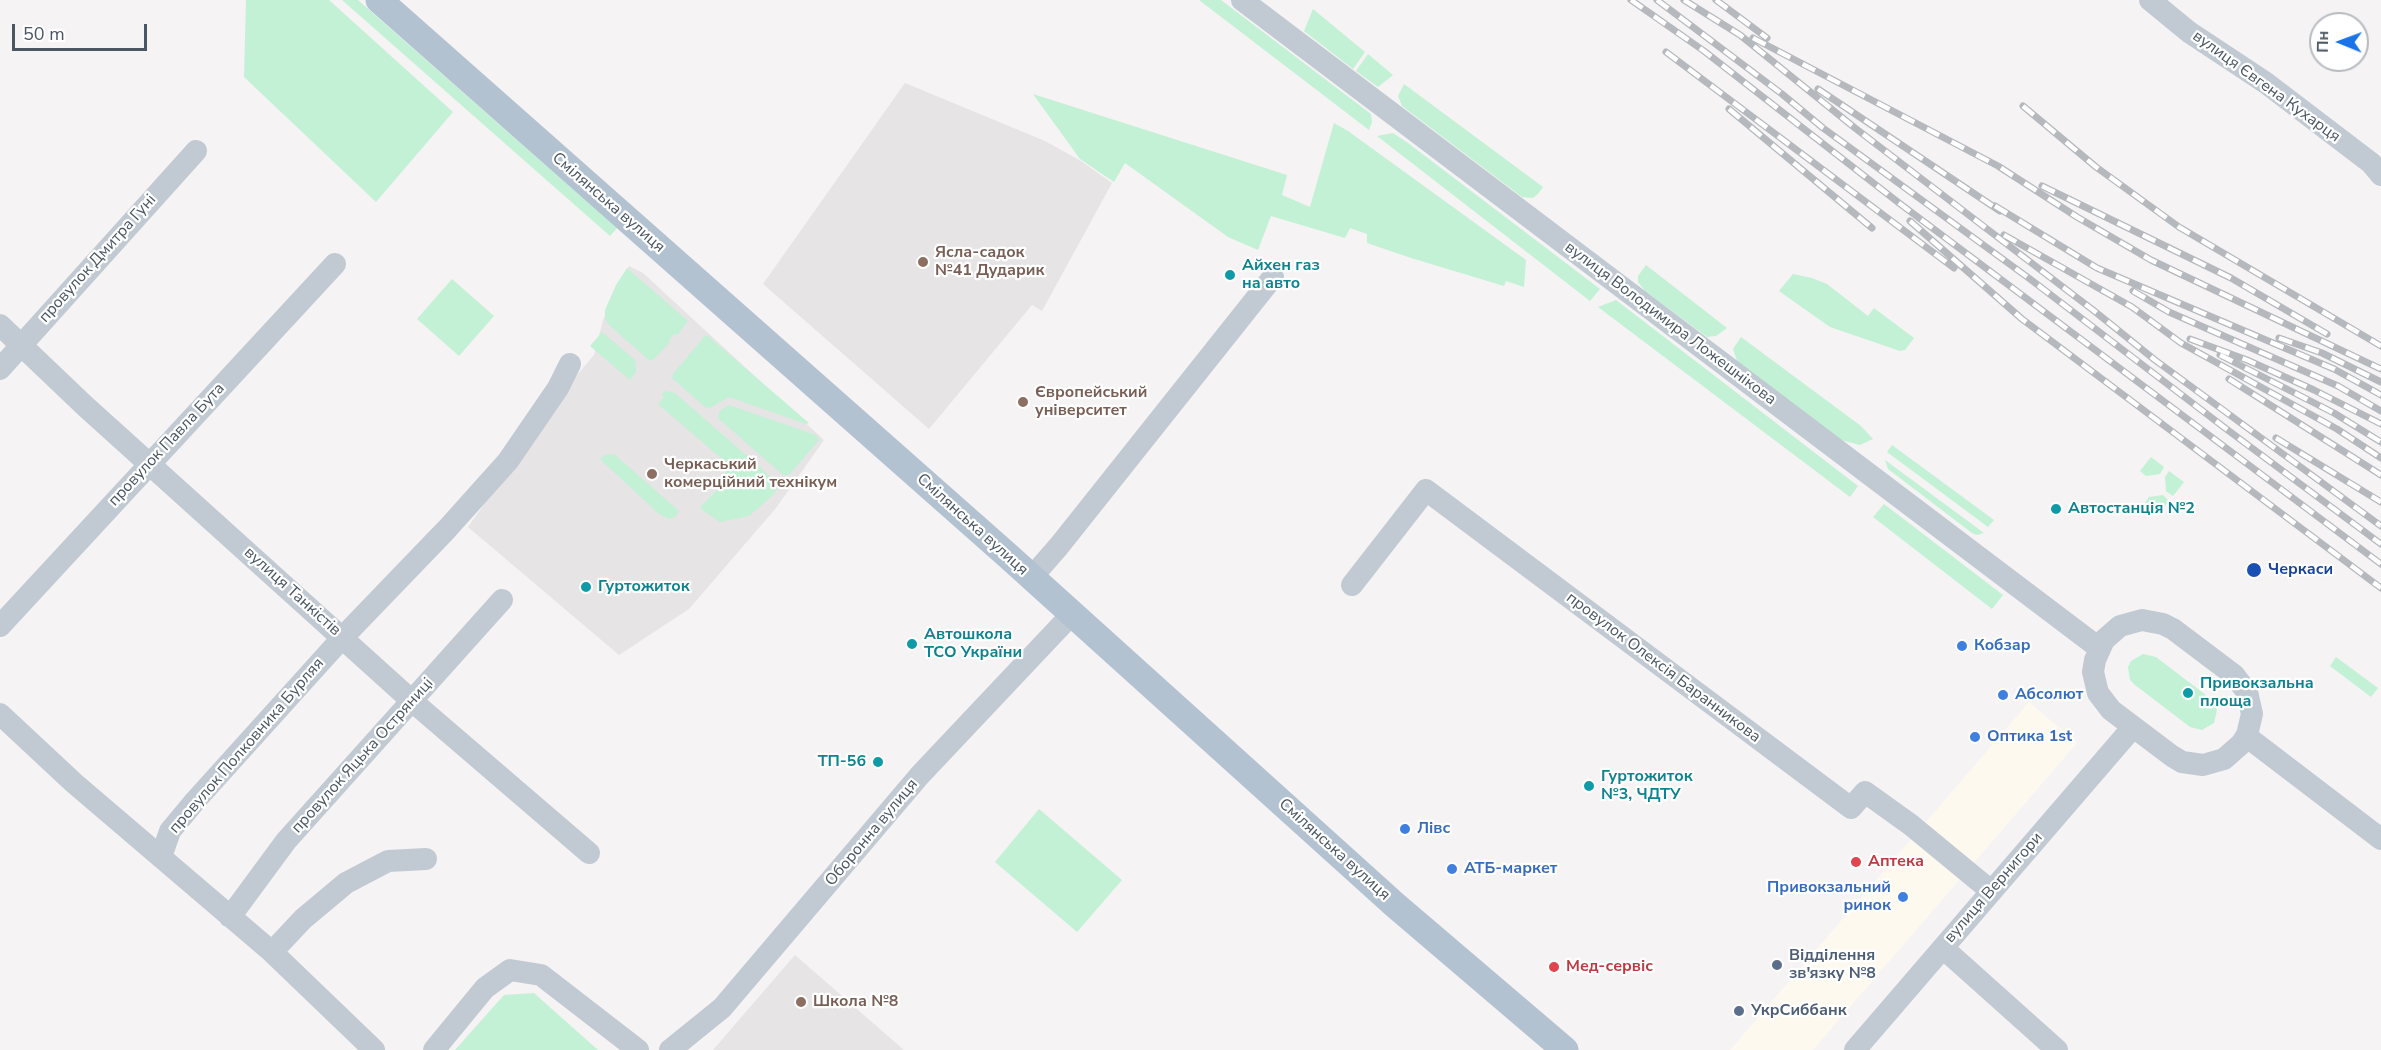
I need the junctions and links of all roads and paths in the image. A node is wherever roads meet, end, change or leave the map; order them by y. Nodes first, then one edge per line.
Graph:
1 (379, 0) edge
2 (1242, 0) edge
3 (2150, 0) edge
4 (196, 151) dead end
5 (2381, 175) edge
6 (335, 264) dead end
7 (1273, 277) dead end
8 (0, 325) edge
9 (21, 345) junction
10 (570, 364) dead end
11 (0, 369) edge
12 (151, 463) junction
13 (1032, 577) junction
14 (1352, 585) dead end
15 (502, 600) dead end
16 (1072, 614) junction
17 (0, 626) edge
18 (342, 637) junction
19 (2099, 648) junction
20 (412, 701) junction
21 (0, 714) edge
22 (2133, 727) junction
23 (2246, 736) junction
24 (2381, 839) edge
25 (589, 854) dead end
26 (161, 857) junction
27 (426, 859) dead end
28 (1991, 891) junction
29 (230, 916) junction
30 (1943, 948) junction
31 (272, 952) junction
32 (374, 1050) edge
33 (434, 1050) edge
34 (638, 1050) edge
35 (670, 1050) edge
36 (1565, 1050) edge
37 (1855, 1050) edge
38 (2057, 1050) edge

1 - 13 main road, Смілянська вулиця
2 - 19 street, вулиця Володимира Ложешнікова
3 - 5 street, вулиця Євгена Кухарця
4 - 9 street, провулок Дмитра Гуні
6 - 12 street, провулок Павла Бута
7 - 13 street
8 - 9 street, вулиця Танкістів
9 - 11 street, провулок Дмитра Гуні
9 - 12 street, вулиця Танкістів
10 - 18 street, провулок Полковника Бурляя
12 - 17 street, провулок Павла Бута
12 - 18 street, вулиця Танкістів
13 - 16 main road, Смілянська вулиця
14 - 28 street, провулок Олексія Баранникова
15 - 20 street, провулок Яцька Остряниці
16 - 35 street, Оборонна вулиця
16 - 36 main road, Смілянська вулиця
18 - 20 street, вулиця Танкістів
18 - 26 street, провулок Полковника Бурляя
19 - 22 street
19 - 23 street
20 - 25 street, вулиця Танкістів
20 - 29 street, провулок Яцька Остряниці
21 - 26 street
22 - 23 street
22 - 28 street, вулиця Вернигори
23 - 24 street
26 - 29 street
27 - 31 street
28 - 30 street, вулиця Вернигори
29 - 31 street
30 - 37 street, вулиця Вернигори
30 - 38 street
31 - 32 street
33 - 34 street

